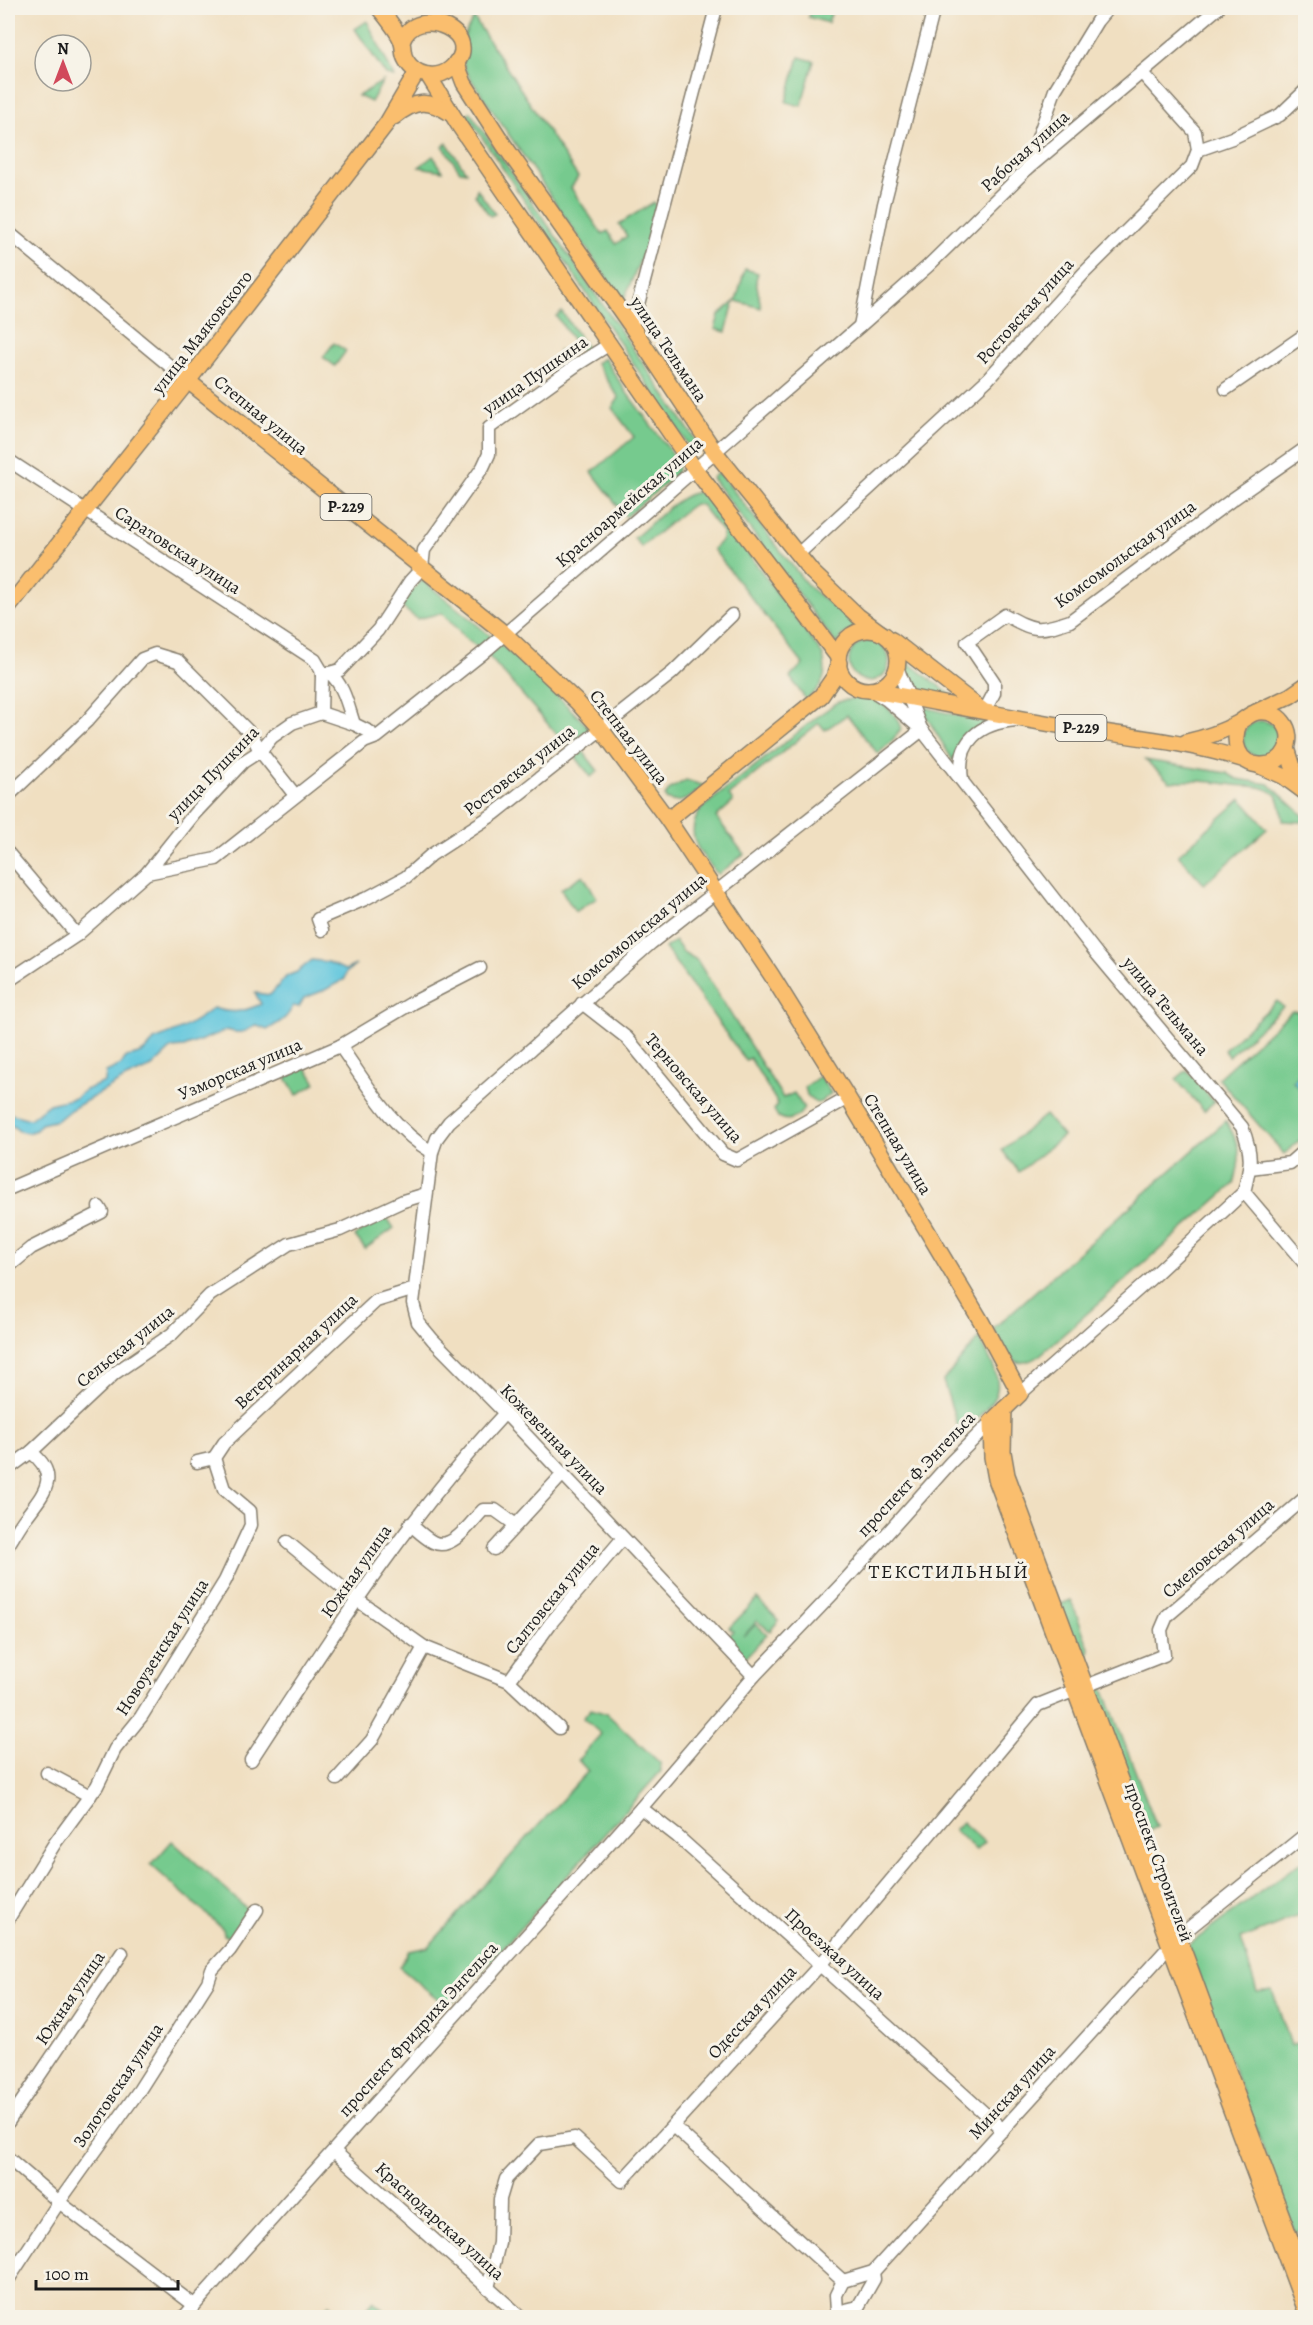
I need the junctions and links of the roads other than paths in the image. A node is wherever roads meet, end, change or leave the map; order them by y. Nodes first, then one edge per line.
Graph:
1 (379, 8) edge
2 (716, 8) edge
3 (934, 8) edge
4 (1108, 8) edge
5 (1218, 8) edge
6 (446, 13) edge
7 (402, 42) junction
8 (456, 62) junction
9 (1142, 73) junction
10 (422, 74) junction
11 (1305, 90) edge
12 (450, 112) junction
13 (387, 123) junction
14 (1198, 150) junction
15 (1026, 170) junction
16 (8, 232) edge
17 (860, 326) junction
18 (632, 327) junction
19 (1305, 334) edge
20 (610, 344) junction
21 (189, 381) junction
22 (1226, 389) dead end
23 (1305, 448) edge
24 (715, 452) junction
25 (8, 460) edge
26 (695, 469) junction
27 (86, 511) junction
28 (797, 555) junction
29 (422, 568) junction
30 (8, 608) edge
31 (732, 615) dead end
32 (504, 633) junction
33 (884, 635) junction
34 (838, 660) junction
35 (897, 667) junction
36 (325, 674) junction
37 (854, 686) junction
38 (1303, 687) edge
39 (870, 690) junction
40 (821, 696) junction
41 (910, 697) junction
42 (984, 712) junction
43 (321, 713) junction
44 (1254, 713) junction
45 (1028, 719) junction
46 (1240, 722) junction
47 (354, 724) junction
48 (602, 729) junction
49 (922, 730) junction
50 (1287, 730) junction
51 (373, 738) junction
52 (1178, 743) junction
53 (1287, 748) junction
54 (260, 751) junction
55 (1245, 760) junction
56 (1260, 766) junction
57 (962, 780) junction
58 (1305, 793) edge
59 (295, 795) junction
60 (8, 796) edge
61 (668, 820) junction
62 (8, 853) edge
63 (147, 873) junction
64 (715, 892) junction
65 (322, 930) dead end
66 (77, 935) junction
67 (480, 968) dead end
68 (8, 981) edge
69 (582, 1003) junction
70 (340, 1046) junction
71 (848, 1098) junction
72 (1305, 1149) edge
73 (432, 1152) junction
74 (1250, 1168) junction
75 (8, 1189) edge
76 (1245, 1192) junction
77 (426, 1194) junction
78 (99, 1208) dead end
79 (1305, 1265) edge
80 (8, 1266) edge
81 (415, 1289) junction
82 (1020, 1394) junction
83 (1004, 1409) junction
84 (505, 1413) junction
85 (991, 1422) junction
86 (31, 1452) junction
87 (214, 1458) junction
88 (197, 1462) dead end
89 (8, 1469) edge
90 (564, 1474) junction
91 (1305, 1497) edge
92 (410, 1524) junction
93 (516, 1525) junction
94 (623, 1538) junction
95 (287, 1542) dead end
96 (8, 1545) edge
97 (494, 1549) dead end
98 (356, 1599) junction
99 (424, 1647) junction
100 (754, 1676) junction
101 (509, 1681) junction
102 (1080, 1688) junction
103 (559, 1728) dead end
104 (251, 1760) dead end
105 (47, 1773) dead end
106 (337, 1779) dead end
107 (90, 1796) junction
108 (641, 1808) junction
109 (1305, 1834) edge
110 (257, 1910) dead end
111 (8, 1919) edge
112 (1173, 1941) junction
113 (122, 1953) dead end
114 (820, 1965) junction
115 (8, 2122) edge
116 (673, 2126) junction
117 (1003, 2130) junction
118 (334, 2151) junction
119 (8, 2158) edge
120 (58, 2202) junction
121 (873, 2272) junction
122 (8, 2280) edge
123 (843, 2281) junction
124 (1305, 2281) edge
125 (488, 2288) junction
126 (194, 2305) junction
127 (1305, 2312) edge
128 (834, 2315) edge
129 (516, 2316) edge
130 (183, 2318) edge

1 - 7 main road
2 - 18 street
3 - 17 street
4 - 15 street
5 - 9 street, Рабочая улица
6 - 7 main road, улица Тельмана
6 - 8 main road, улица Тельмана
7 - 10 main road
8 - 10 main road
8 - 18 main road, улица Тельмана
9 - 14 street
9 - 15 street, Рабочая улица
10 - 12 main road
10 - 13 main road, улица Маяковского
11 - 14 street
12 - 13 main road
12 - 20 main road
13 - 21 main road, улица Маяковского
14 - 28 street, Ростовская улица
15 - 17 street, Рабочая улица
16 - 21 street, Степная улица
17 - 24 street, Красноармейская улица
18 - 24 main road, улица Тельмана
19 - 22 street
20 - 26 main road
20 - 29 street, улица Пушкина
21 - 27 main road, улица Маяковского
21 - 29 main road, Степная улица / Р-229
23 - 42 street, Комсомольская улица
24 - 26 street, Красноармейская улица
24 - 28 main road, улица Тельмана
25 - 27 street, Саратовская улица
26 - 32 street, Красноармейская улица
26 - 34 main road
27 - 30 main road, улица Маяковского
27 - 36 street, Саратовская улица
28 - 33 main road, улица Тельмана
29 - 32 main road, Степная улица / Р-229
29 - 36 street, улица Пушкина
31 - 48 street, Ростовская улица
32 - 48 main road, Степная улица / Р-229
32 - 51 street, Красноармейская улица
33 - 34 main road
33 - 35 main road, улица Тельмана
33 - 42 main road, Р-229
34 - 37 main road
34 - 40 main road
35 - 39 main road
35 - 41 street, улица Тельмана
36 - 43 street
36 - 47 street, Саратовская улица
37 - 39 main road, улица Тельмана / Р-229
37 - 40 main road
38 - 44 main road, Р-229
38 - 50 main road, Р-229
39 - 41 main road, Р-229
39 - 49 street, улица Тельмана
40 - 61 main road
41 - 42 main road, Р-229
41 - 49 street, улица Тельмана
42 - 45 main road, Р-229
43 - 47 street
43 - 54 street, улица Пушкина
44 - 46 main road, Р-229
44 - 50 main road
45 - 52 main road, Р-229
45 - 57 street
46 - 52 main road, Р-229
46 - 55 main road
47 - 51 street
48 - 61 main road, Степная улица / Р-229
48 - 65 street, Ростовская улица
49 - 57 street, улица Тельмана
49 - 64 street, Комсомольская улица
50 - 53 main road, Р-229
51 - 59 street, Красноармейская улица
52 - 55 main road, Р-229
53 - 56 main road
53 - 58 main road
54 - 59 street
54 - 60 street
54 - 63 street, улица Пушкина
55 - 56 main road, Р-229
56 - 58 main road
57 - 74 street, улица Тельмана
59 - 63 street, Красноармейская улица
61 - 64 main road, Степная улица
62 - 66 street
63 - 66 street, улица Пушкина
64 - 69 street, Комсомольская улица
64 - 71 main road, Степная улица
66 - 68 street, улица Пушкина
67 - 70 street, Узморская улица
69 - 71 street, Терновская улица
69 - 73 street, Комсомольская улица
70 - 73 street
70 - 75 street, Узморская улица
71 - 82 main road, Степная улица
72 - 74 street
73 - 77 street, Комсомольская улица
74 - 76 street, улица Тельмана
76 - 79 street
76 - 82 street, проспект Ф.Энгельса
77 - 81 street, Кожевенная улица
77 - 86 street, Сельская улица
78 - 80 street
81 - 84 street, Кожевенная улица
81 - 87 street, Ветеринарная улица
82 - 83 main road, проспект Ф.Энгельса
83 - 85 main road, проспект Ф.Энгельса
83 - 102 main road, проспект Строителей
84 - 90 street, Кожевенная улица
84 - 92 street, Южная улица
85 - 100 street, проспект Ф.Энгельса
85 - 102 main road, проспект Строителей
86 - 89 street, Сельская улица
86 - 96 street
87 - 88 street
87 - 107 street, Новоузенская улица
90 - 93 street
90 - 94 street, Кожевенная улица
91 - 102 street, Смеловская улица
92 - 93 street
92 - 98 street, Южная улица
93 - 97 street
94 - 100 street, Кожевенная улица
94 - 101 street, Салтовская улица
95 - 98 street
98 - 99 street
98 - 104 street, Южная улица
99 - 101 street
99 - 106 street
100 - 108 street, проспект Ф.Энгельса
101 - 103 street
102 - 112 main road, проспект Строителей
102 - 114 street, Одесская улица
105 - 107 street
107 - 111 street, Новоузенская улица
108 - 114 street, Проезжая улица
108 - 118 street, проспект Фридриха Энгельса
109 - 112 street, Минская улица
110 - 120 street, Золотовская улица
112 - 117 street, Минская улица
112 - 124 main road, проспект Строителей
112 - 127 main road, проспект Строителей
113 - 115 street, Южная улица
114 - 116 street, Одесская улица
114 - 117 street, Проезжая улица
116 - 123 street
116 - 125 street, Одесская улица
117 - 121 street, Минская улица
118 - 125 street, Краснодарская улица
118 - 126 street, проспект Фридриха Энгельса
119 - 120 street
120 - 122 street, Золотовская улица
120 - 126 street
121 - 123 street
121 - 128 street, Минская улица
123 - 128 street, Минская улица
125 - 129 street, Краснодарская улица
126 - 130 street

